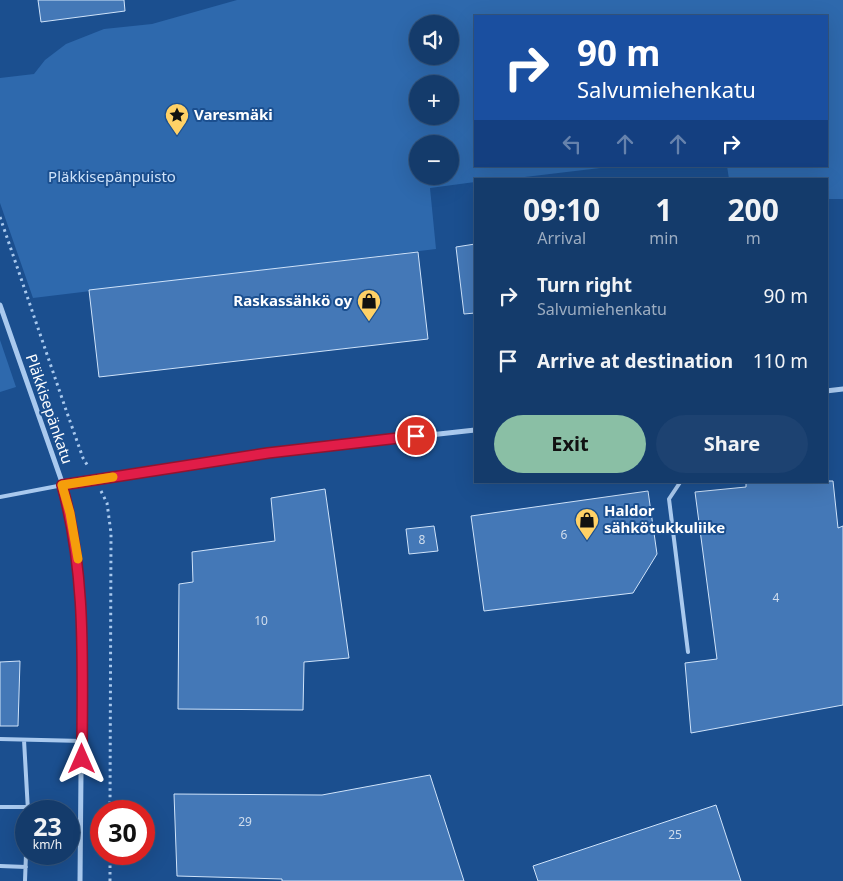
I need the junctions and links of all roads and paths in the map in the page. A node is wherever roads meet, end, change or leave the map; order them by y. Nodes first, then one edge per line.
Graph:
1 (0, 217) edge
2 (0, 305) edge
3 (843, 389) edge
4 (828, 391) edge
5 (474, 430) edge
6 (83, 458) dead end
7 (680, 483) edge
8 (62, 485) junction
9 (0, 497) edge
10 (107, 503) dead end
11 (688, 652) dead end
12 (0, 740) edge
13 (24, 740) junction
14 (82, 741) junction
15 (27, 800) edge
16 (110, 800) edge
17 (0, 807) edge
18 (15, 808) edge
19 (110, 865) edge
20 (0, 866) edge
21 (26, 867) joint
22 (25, 881) edge
23 (80, 881) edge
24 (110, 881) edge

1 - 6 path
2 - 8 street, Pläkkisepänkatu
3 - 4 street
5 - 8 street
7 - 11 lane
8 - 9 lane
8 - 14 street, Pläkkisepänkatu
10 - 16 path
12 - 13 lane
13 - 14 lane
13 - 15 lane
14 - 23 street, Pläkkisepänkatu
17 - 18 lane
19 - 24 path
20 - 21 lane
21 - 22 lane

